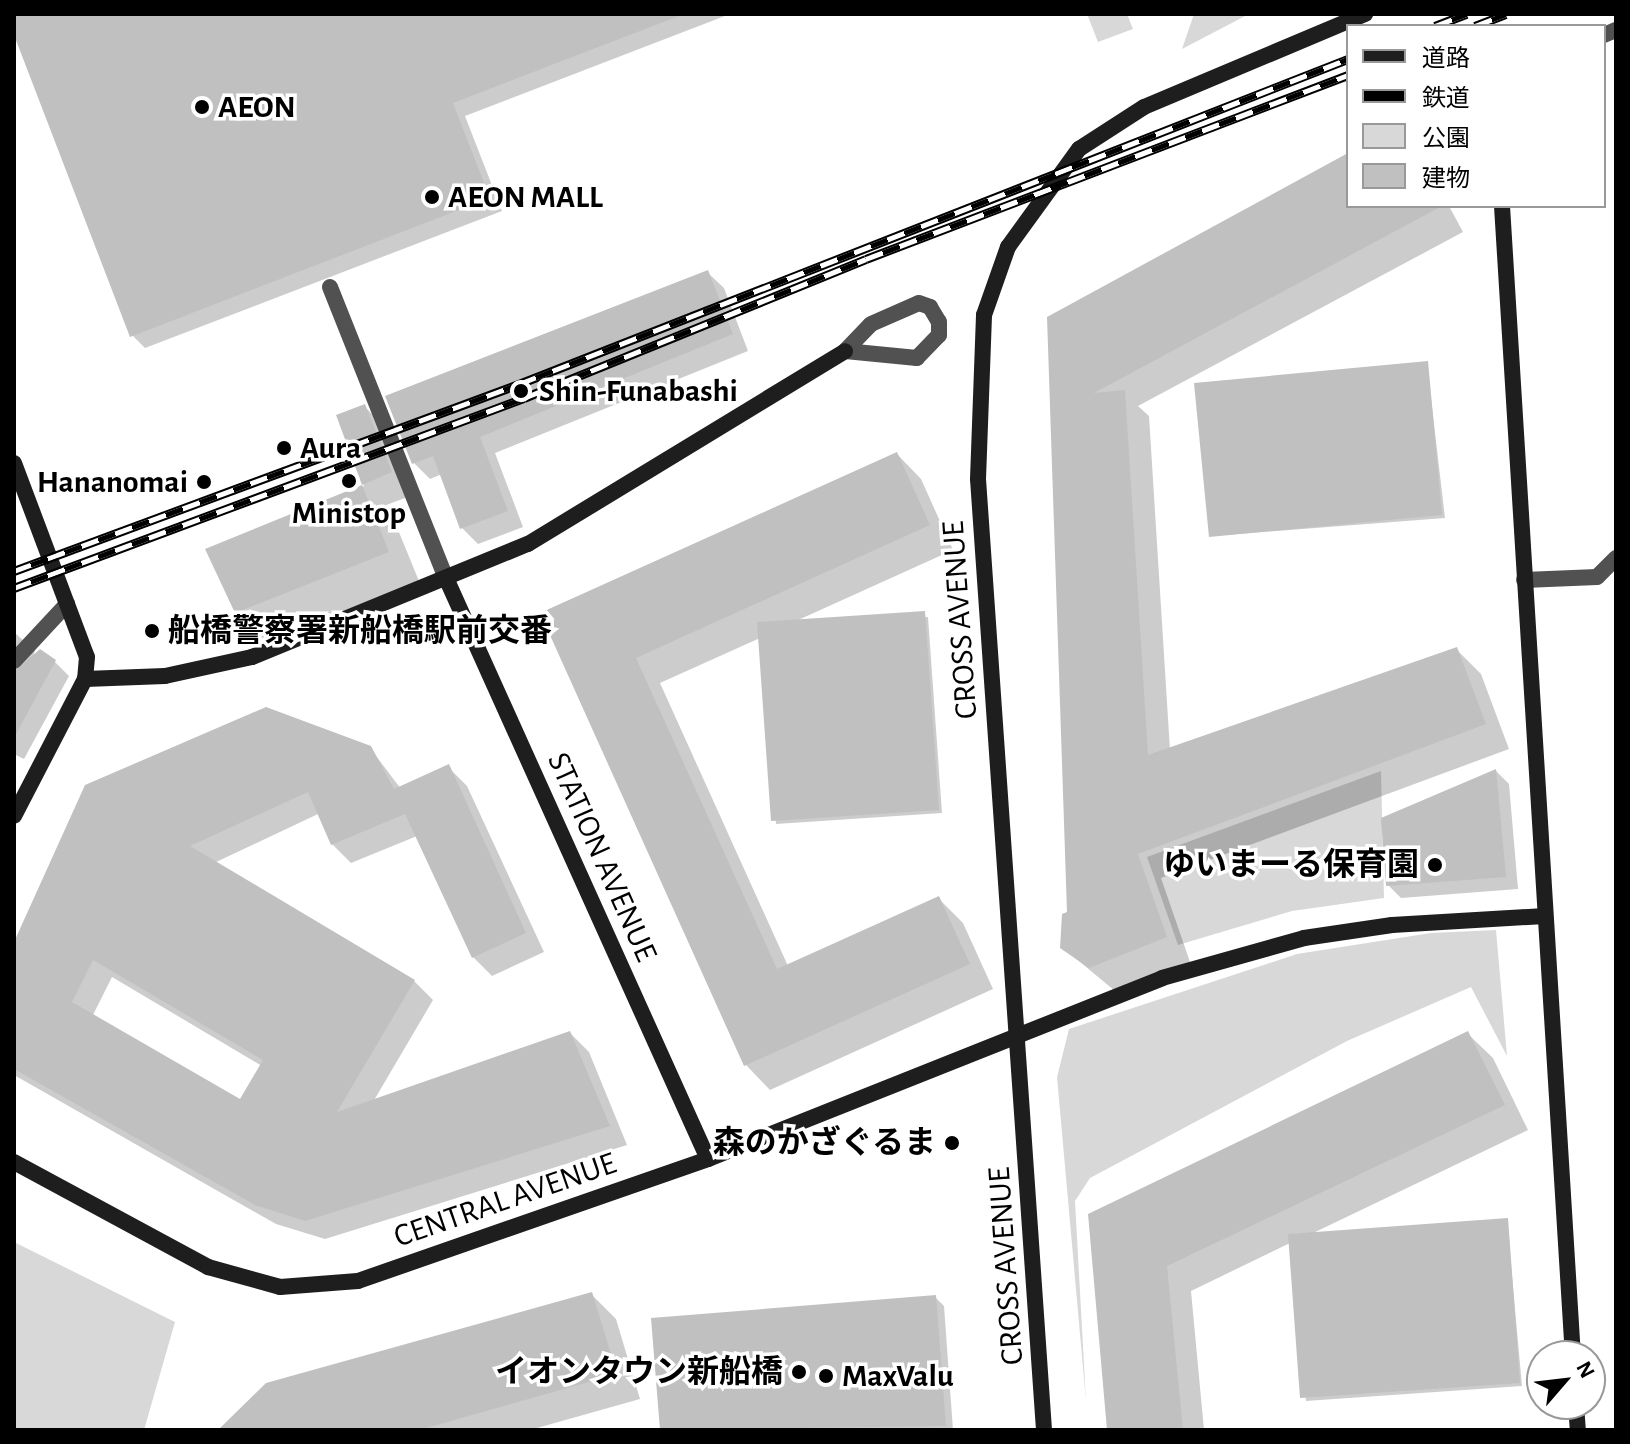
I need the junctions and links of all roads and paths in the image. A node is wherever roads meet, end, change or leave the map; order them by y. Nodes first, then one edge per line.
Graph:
1 (1365, 14) edge
2 (1502, 208) edge
3 (330, 287) dead end
4 (845, 351) junction
5 (14, 463) edge
6 (1616, 558) edge
7 (446, 578) junction
8 (1524, 580) junction
9 (67, 604) junction
10 (14, 661) edge
11 (85, 679) junction
12 (14, 816) edge
13 (1545, 916) junction
14 (1018, 1035) junction
15 (708, 1159) junction
16 (14, 1162) edge
17 (1572, 1340) edge
18 (1044, 1430) edge

1 - 14 street, CROSS AVENUE
2 - 8 street
3 - 7 street
4 - 4 street
4 - 7 street
5 - 9 street
6 - 8 street
7 - 11 street
7 - 15 street, STATION AVENUE
8 - 13 street
9 - 10 street
9 - 11 street
11 - 12 street
13 - 14 street, CENTRAL AVENUE
13 - 17 street
14 - 15 street, CENTRAL AVENUE
14 - 18 street, CROSS AVENUE
15 - 16 street, CENTRAL AVENUE

